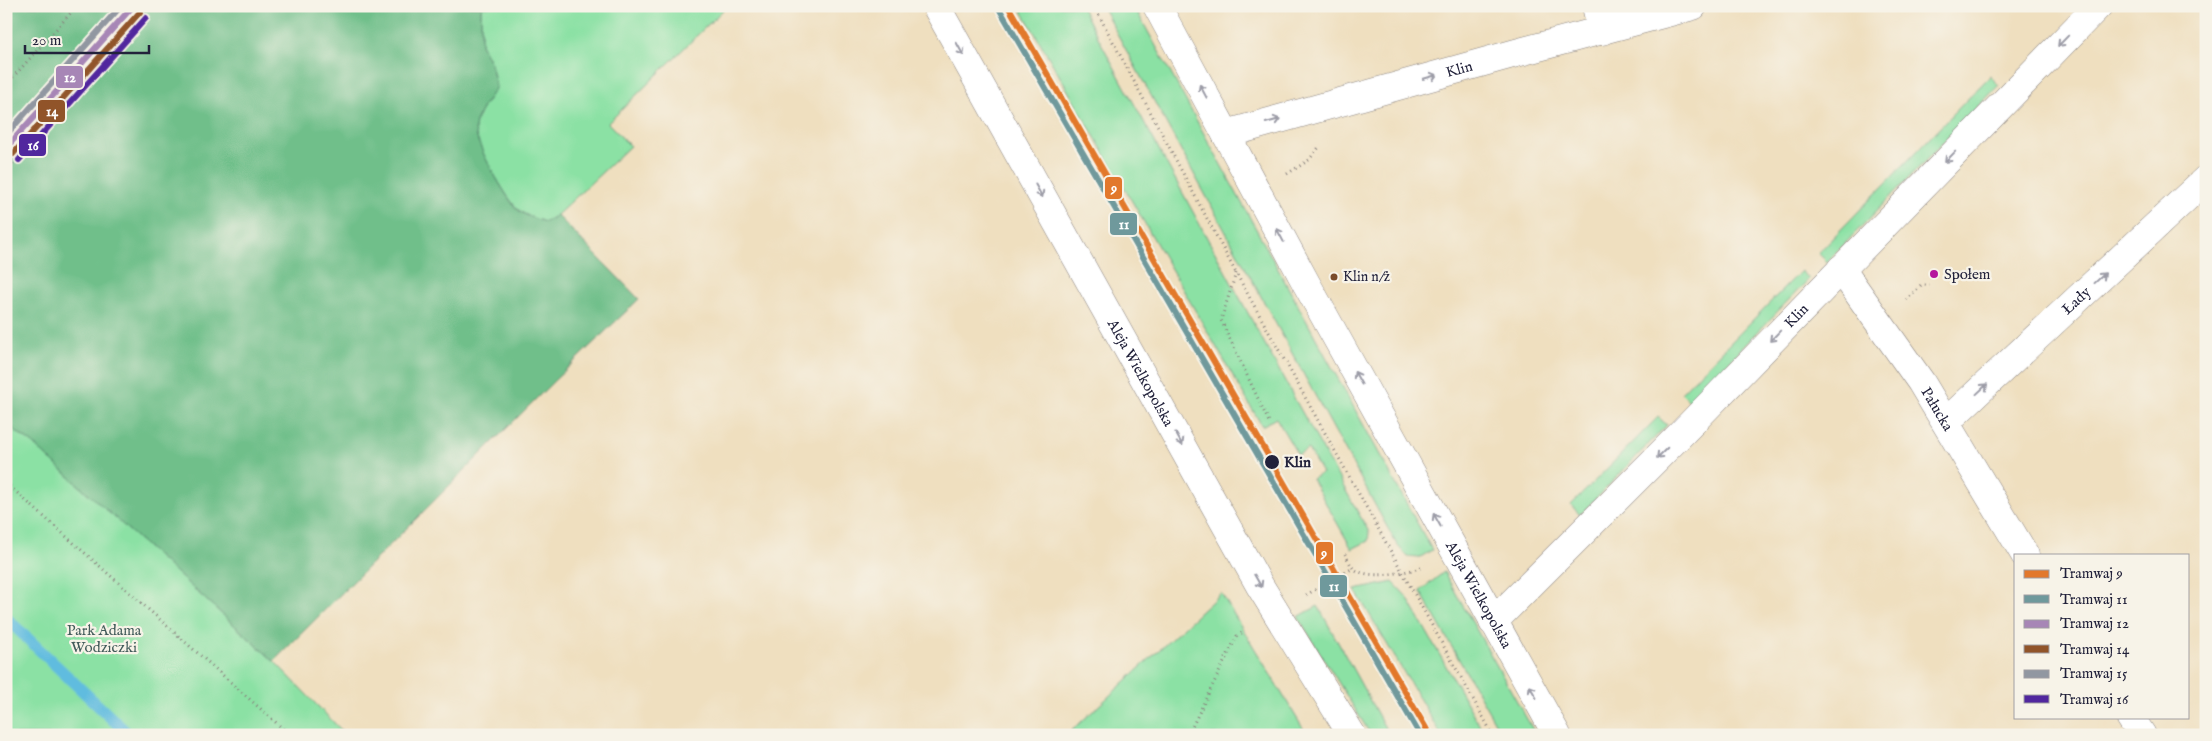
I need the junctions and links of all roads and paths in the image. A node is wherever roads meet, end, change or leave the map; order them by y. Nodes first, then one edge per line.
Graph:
1 (77, 6) edge
2 (153, 6) edge
3 (936, 6) edge
4 (1094, 6) edge
5 (1157, 6) edge
6 (1693, 6) edge
7 (2098, 6) edge
8 (1599, 19) edge
9 (6, 85) edge
10 (1226, 134) junction
11 (6, 171) edge
12 (2206, 179) edge
13 (1841, 269) junction
14 (1236, 273) junction
15 (1930, 285) dead end
16 (1903, 303) dead end
17 (1269, 422) dead end
18 (1946, 422) junction
19 (6, 483) edge
20 (1345, 554) dead end
21 (2024, 554) edge
22 (1430, 565) dead end
23 (1353, 568) junction
24 (1402, 574) junction
25 (1302, 597) dead end
26 (1493, 622) junction
27 (1251, 627) dead end
28 (2131, 718) edge
29 (290, 735) edge
30 (1188, 735) edge
31 (1352, 735) edge
32 (1493, 735) edge
33 (1558, 735) edge
34 (2142, 735) edge

1 - 9 path
2 - 11 path
3 -> 31 street, Aleja Wielkopolska
4 - 14 path
10 -> 5 street, Aleja Wielkopolska
6 - 8 street, Klin
7 -> 13 street, Klin
10 -> 8 street, Klin
26 -> 10 street, Aleja Wielkopolska
18 -> 12 street, Łady
13 - 18 street, Pałucka
13 -> 26 street, Klin
14 - 17 path
14 - 24 path
15 - 16 path
18 - 21 street, Pałucka
19 - 29 path
20 - 23 path
22 - 24 path
23 - 24 path
23 - 25 path
24 - 32 path
33 -> 26 street, Aleja Wielkopolska
27 - 30 path
28 - 34 street

